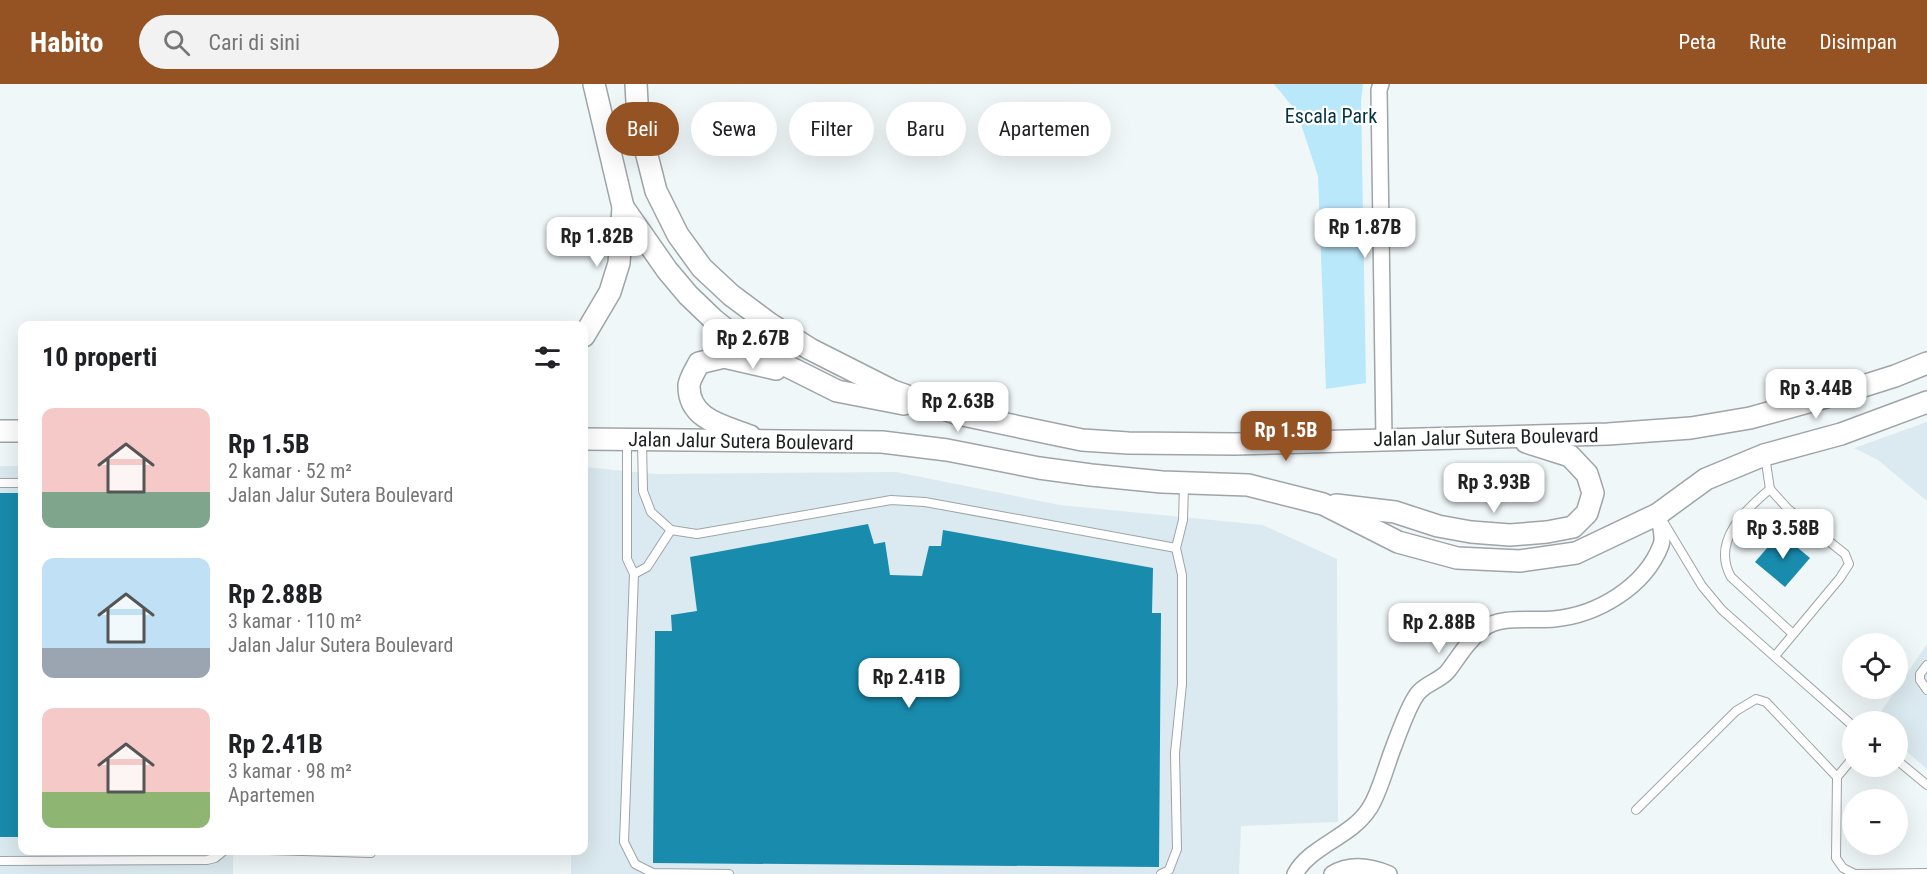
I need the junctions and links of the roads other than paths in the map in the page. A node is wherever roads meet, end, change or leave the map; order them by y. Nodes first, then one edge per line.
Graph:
1 (594, 84) edge
2 (636, 84) edge
3 (1381, 84) edge
4 (622, 207) junction
5 (588, 329) edge
6 (1927, 363) edge
7 (837, 391) junction
8 (1927, 402) edge
9 (958, 414) junction
10 (0, 431) edge
11 (18, 431) edge
12 (1511, 437) junction
13 (588, 439) edge
14 (634, 440) junction
15 (1384, 440) junction
16 (796, 441) junction
17 (1764, 455) junction
18 (0, 483) edge
19 (18, 483) edge
20 (1184, 483) junction
21 (1770, 489) junction
22 (1323, 504) junction
23 (1659, 514) junction
24 (671, 530) junction
25 (1176, 548) junction
26 (634, 574) junction
27 (1793, 634) junction
28 (1775, 656) junction
29 (1927, 665) edge
30 (1927, 690) edge
31 (1842, 715) edge
32 (1908, 769) edge
33 (1842, 771) edge
34 (1837, 777) junction
35 (1927, 785) edge
36 (1636, 810) dead end
37 (219, 855) edge
38 (0, 861) edge
39 (1927, 873) edge
40 (729, 874) edge
41 (1161, 874) edge
42 (1295, 874) edge
43 (1332, 874) edge
44 (1389, 874) edge

1 - 4 main road
2 - 9 main road, Jalan Jalur Sutera Boulevard
3 - 15 street
4 - 5 main road
4 - 7 main road
6 - 12 main road, Jalan Jalur Sutera Boulevard
7 - 9 main road
7 - 16 main road
8 - 17 main road, Jalan Jalur Sutera Boulevard
9 - 15 main road, Jalan Jalur Sutera Boulevard
10 - 11 main road
12 - 15 main road, Jalan Jalur Sutera Boulevard
12 - 22 main road
13 - 14 main road, Jalan Jalur Sutera Boulevard
14 - 16 main road, Jalan Jalur Sutera Boulevard
14 - 24 lane
14 - 26 lane
16 - 20 main road, Jalan Jalur Sutera Boulevard
17 - 21 lane
17 - 23 main road, Jalan Jalur Sutera Boulevard
18 - 19 lane
20 - 22 main road, Jalan Jalur Sutera Boulevard
20 - 25 lane
21 - 27 lane
21 - 27 lane
22 - 23 main road, Jalan Jalur Sutera Boulevard
23 - 28 lane
23 - 42 street
24 - 25 lane
24 - 26 lane
25 - 41 lane
26 - 40 lane
27 - 28 lane
28 - 31 lane
29 - 30 lane
32 - 35 lane
33 - 34 lane
34 - 36 lane
34 - 39 lane
37 - 38 lane
43 - 44 street

